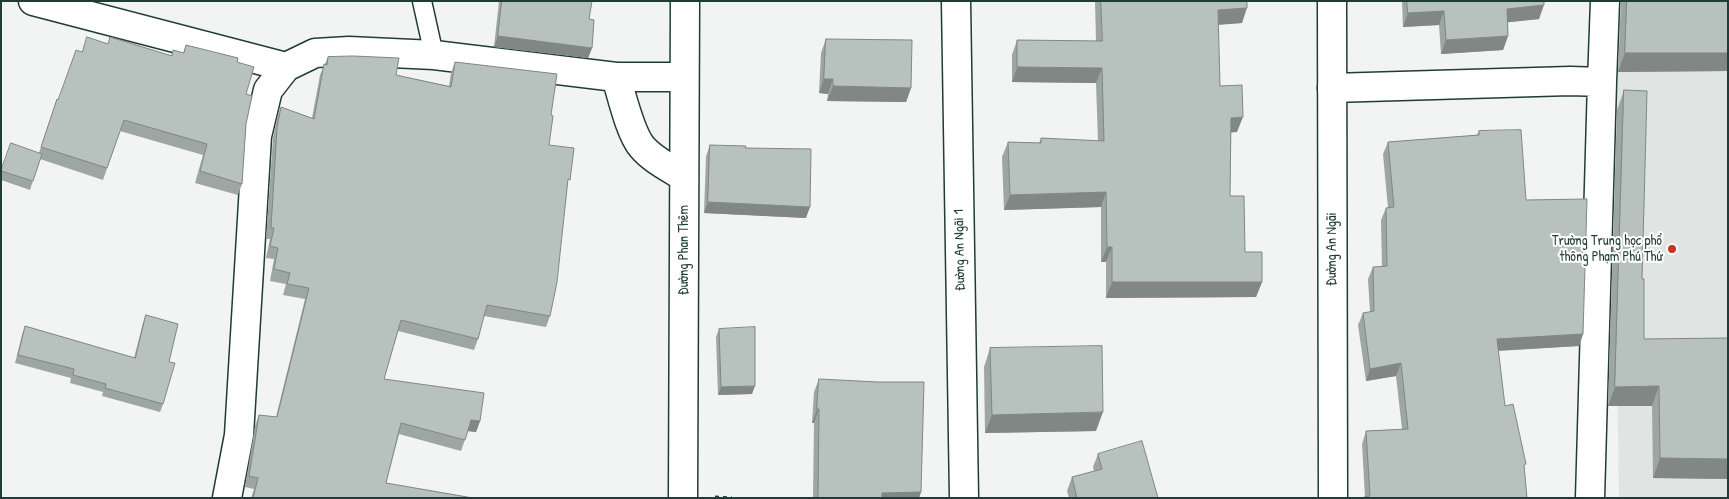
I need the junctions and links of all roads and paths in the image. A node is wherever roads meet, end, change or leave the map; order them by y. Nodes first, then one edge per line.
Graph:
1 (33, 1) edge
2 (422, 1) edge
3 (684, 1) edge
4 (956, 1) edge
5 (1332, 1) edge
6 (1604, 1) edge
7 (434, 55) junction
8 (286, 67) junction
9 (616, 77) junction
10 (684, 77) junction
11 (1602, 82) junction
12 (1332, 88) junction
13 (684, 177) junction
14 (227, 498) edge
15 (683, 498) edge
16 (964, 498) edge
17 (1333, 498) edge
18 (1590, 498) edge

1 - 8 street
2 - 7 lane
3 - 10 street, Đường Phan Thêm
4 - 16 street, Đường An Ngãi 1
5 - 12 street, Đường An Ngãi
6 - 11 street
7 - 8 street
7 - 9 street
8 - 14 street
9 - 10 street
9 - 13 street
10 - 13 street, Đường Phan Thêm
11 - 12 street
11 - 18 street
12 - 17 street, Đường An Ngãi
13 - 15 street, Đường Phan Thêm

